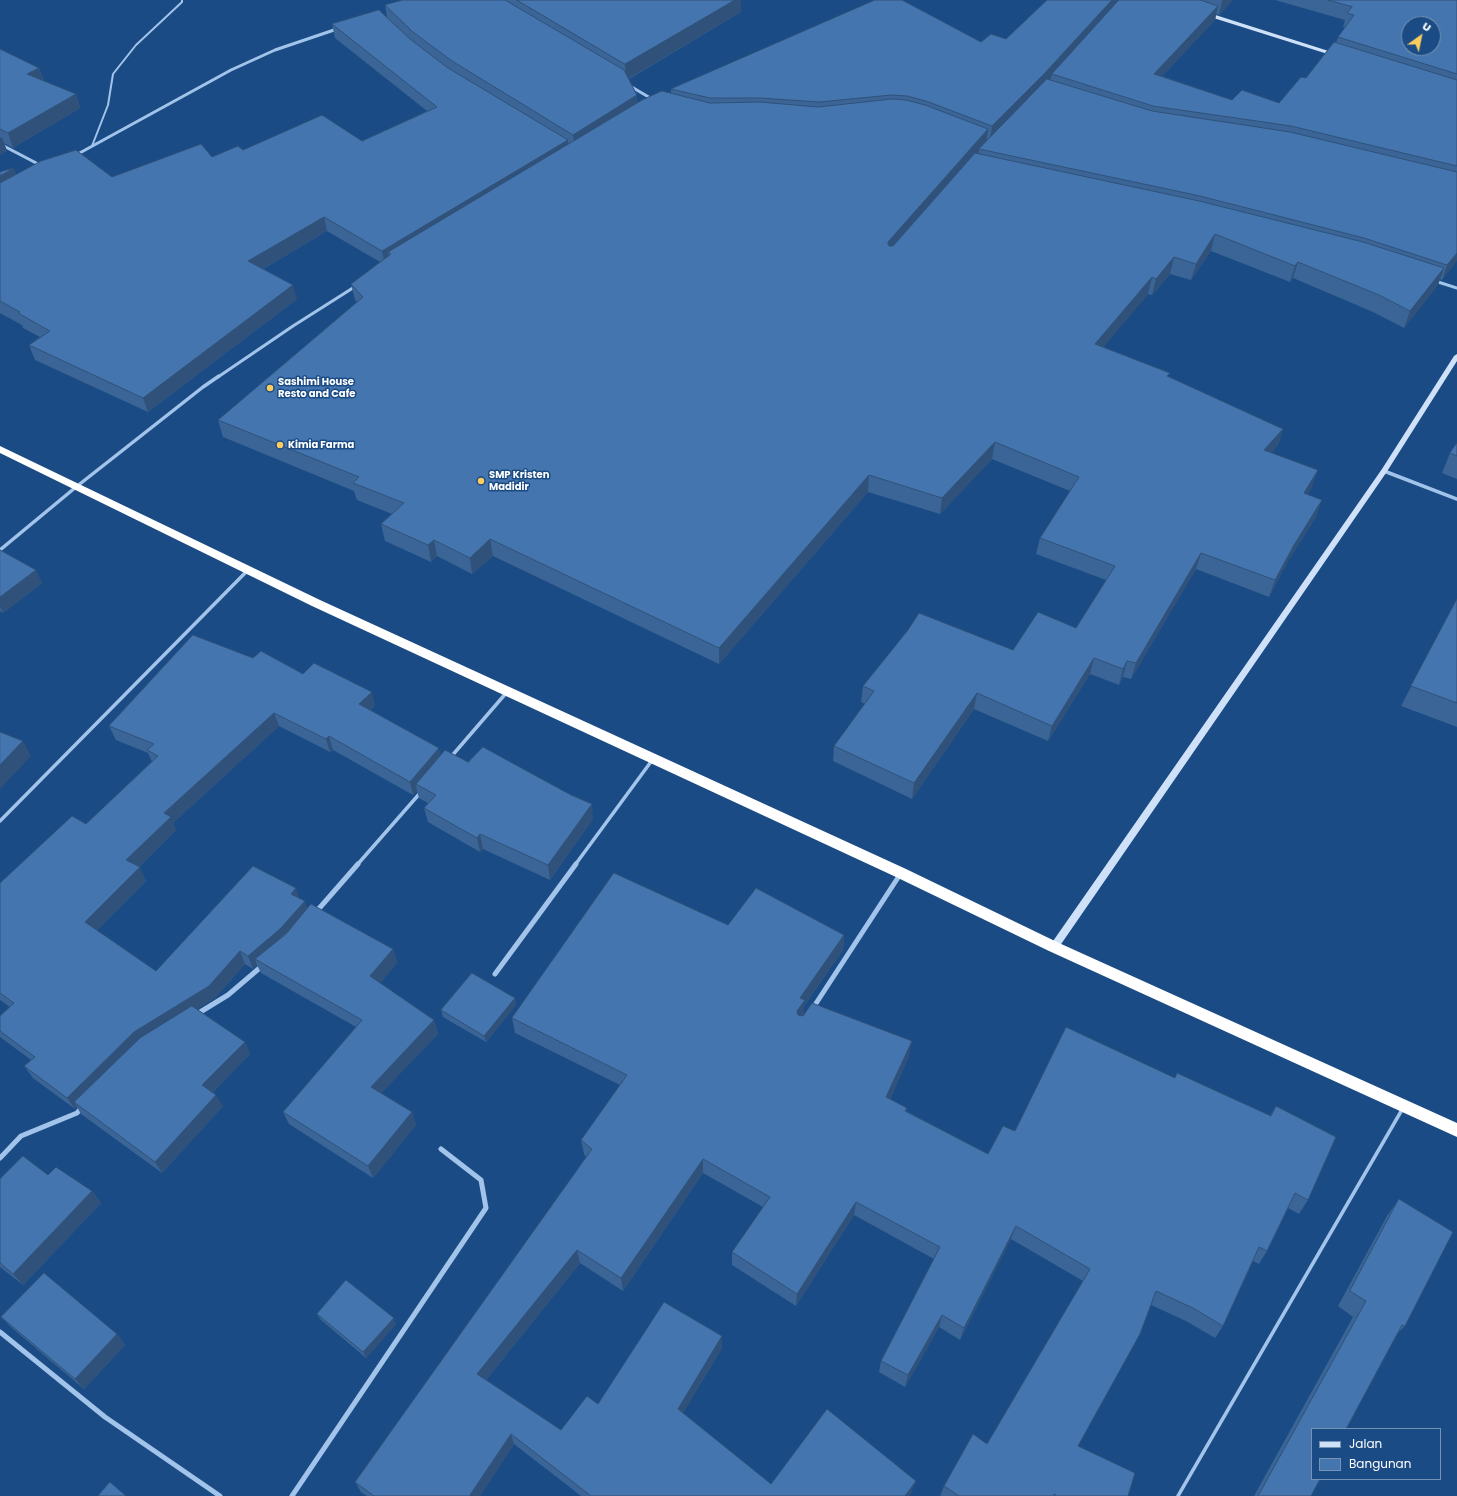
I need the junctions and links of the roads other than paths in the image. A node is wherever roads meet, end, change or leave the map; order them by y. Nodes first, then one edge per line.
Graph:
1 (182, 0) edge
2 (1198, 12) edge
3 (341, 27) edge
4 (1343, 57) edge
5 (625, 83) edge
6 (658, 103) edge
7 (0, 144) edge
8 (92, 146) junction
9 (74, 157) edge
10 (43, 167) edge
11 (1434, 280) edge
12 (358, 285) edge
13 (1457, 288) edge
14 (1457, 356) edge
15 (0, 450) edge
16 (1384, 471) junction
17 (76, 488) junction
18 (1457, 499) edge
19 (0, 550) edge
20 (248, 570) junction
21 (508, 692) junction
22 (654, 759) junction
23 (445, 764) edge
24 (424, 788) edge
25 (0, 822) edge
26 (901, 873) junction
27 (314, 914) edge
28 (1054, 947) junction
29 (264, 965) edge
30 (495, 974) dead end
31 (809, 1015) edge
32 (189, 1019) edge
33 (88, 1102) edge
34 (1404, 1106) junction
35 (1457, 1130) edge
36 (441, 1149) dead end
37 (0, 1158) edge
38 (0, 1332) edge
39 (220, 1496) edge
40 (292, 1496) edge
41 (1178, 1496) edge

1 - 8 lane
2 - 4 street
3 - 8 street
5 - 6 street
7 - 10 street
8 - 9 street
11 - 13 street
12 - 17 street
14 - 16 street
15 - 17 highway
16 - 18 street
16 - 28 street
17 - 19 street
17 - 20 highway
20 - 21 highway
20 - 25 street
21 - 22 highway
21 - 23 street
22 - 26 highway
22 - 30 street
24 - 27 street
26 - 28 highway
26 - 31 street
28 - 34 highway
29 - 32 street
33 - 37 street
34 - 35 highway
34 - 41 lane
36 - 40 street
38 - 39 street

